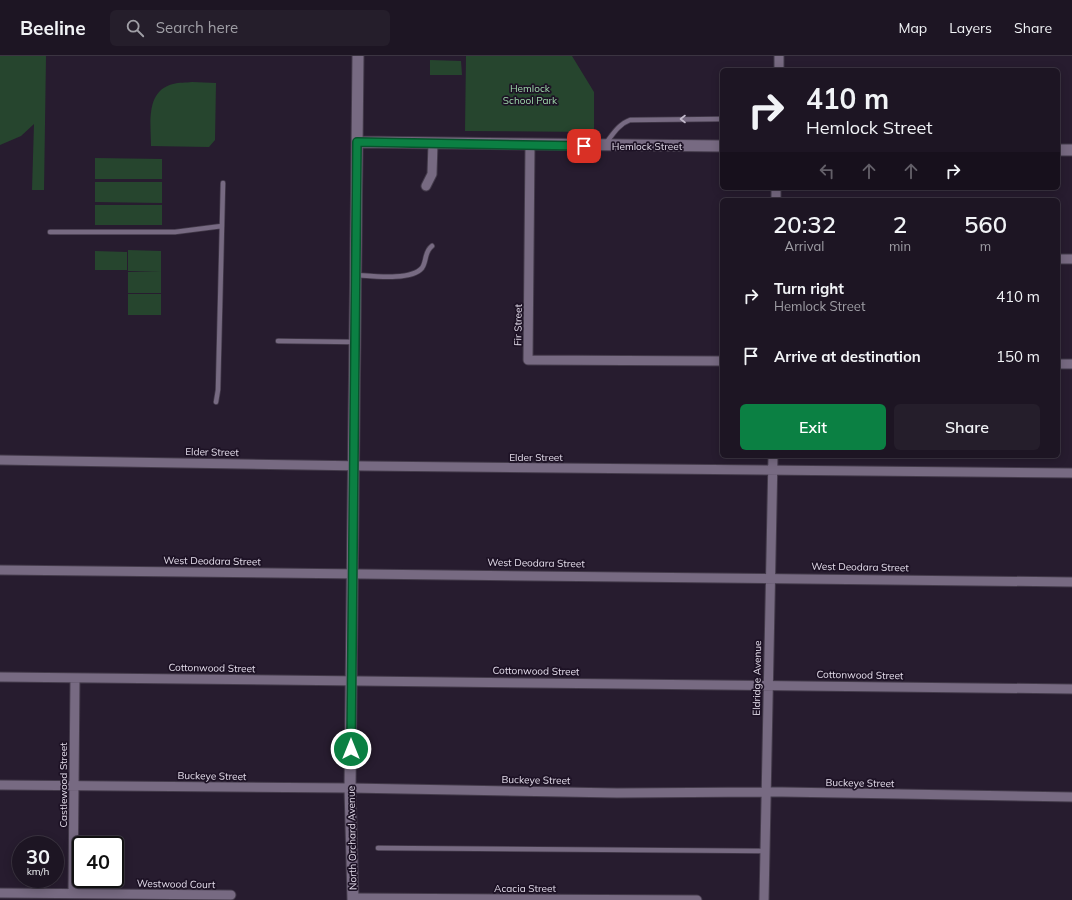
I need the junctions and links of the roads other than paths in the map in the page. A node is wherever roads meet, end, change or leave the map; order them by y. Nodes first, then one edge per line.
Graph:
1 (358, 56) edge
2 (779, 56) edge
3 (779, 68) edge
4 (720, 119) edge
5 (357, 142) junction
6 (433, 143) junction
7 (530, 144) junction
8 (604, 146) junction
9 (720, 146) edge
10 (1060, 150) edge
11 (1072, 150) edge
12 (223, 183) dead end
13 (426, 186) dead end
14 (222, 226) junction
15 (50, 232) dead end
16 (432, 246) dead end
17 (1060, 259) edge
18 (1072, 259) edge
19 (356, 275) junction
20 (278, 341) dead end
21 (355, 342) junction
22 (720, 361) edge
23 (1060, 364) edge
24 (1072, 364) edge
25 (216, 402) dead end
26 (773, 458) edge
27 (0, 460) edge
28 (353, 466) junction
29 (772, 470) junction
30 (1072, 473) edge
31 (0, 570) edge
32 (352, 573) junction
33 (770, 577) junction
34 (1072, 582) edge
35 (0, 677) edge
36 (75, 678) junction
37 (351, 680) junction
38 (768, 685) junction
39 (1072, 689) edge
40 (0, 785) edge
41 (74, 786) junction
42 (350, 788) junction
43 (766, 792) junction
44 (1072, 797) edge
45 (378, 848) dead end
46 (765, 851) junction
47 (0, 893) edge
48 (73, 893) junction
49 (231, 896) dead end
50 (353, 899) edge
51 (697, 900) edge
52 (764, 900) edge

1 - 5 street, North Orchard Avenue
2 - 3 street
4 -> 8 lane
5 - 6 street, Hemlock Street
5 - 19 street, North Orchard Avenue
6 - 7 street, Hemlock Street
6 - 13 street
7 - 8 street, Hemlock Street
7 - 22 street, Fir Street
8 - 9 street, Hemlock Street
10 - 11 street
12 - 14 lane
14 - 15 lane
14 - 25 lane
16 - 19 lane
17 - 18 street
19 - 21 street, North Orchard Avenue
20 - 21 lane
21 - 28 street, North Orchard Avenue
23 - 24 street
26 - 29 street, Eldridge Avenue
27 - 28 street, Elder Street
28 - 29 street, Elder Street
28 - 32 street, North Orchard Avenue
29 - 30 street, Elder Street
29 - 33 street, Eldridge Avenue
31 - 32 street, West Deodara Street
32 - 33 street, West Deodara Street
32 - 37 street, North Orchard Avenue
33 - 34 street, West Deodara Street
33 - 38 street, Eldridge Avenue
35 - 36 street, Cottonwood Street
36 - 37 street, Cottonwood Street
36 - 41 street, Castlewood Street
37 - 38 street, Cottonwood Street
37 - 42 street, North Orchard Avenue
38 - 39 street, Cottonwood Street
38 - 43 street, Eldridge Avenue
40 - 41 street, Buckeye Street
41 - 42 street, Buckeye Street
41 - 48 street, Castlewood Street
42 - 43 street, Buckeye Street
42 - 50 street, North Orchard Avenue
43 - 44 street, Buckeye Street
43 - 46 street, Eldridge Avenue
45 - 46 lane
46 - 52 street, Eldridge Avenue
47 - 48 street, Westwood Court
48 - 49 street, Westwood Court
50 - 51 street, Acacia Street

